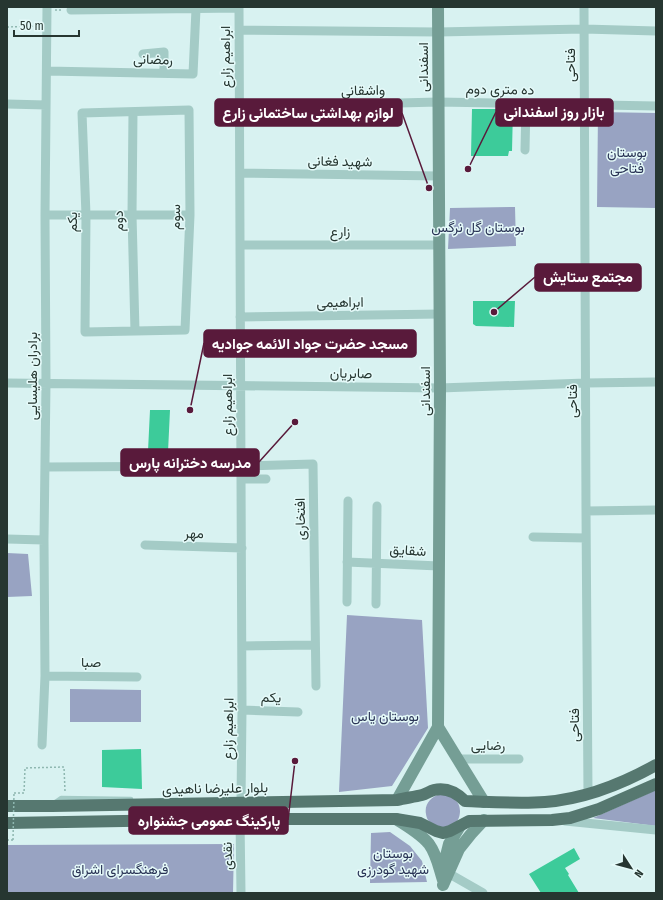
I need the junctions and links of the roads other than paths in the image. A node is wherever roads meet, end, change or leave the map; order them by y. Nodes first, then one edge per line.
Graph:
1 (438, 7) edge
2 (584, 7) edge
3 (47, 8) edge
4 (239, 8) edge
5 (196, 9) junction
6 (71, 10) road end
7 (239, 30) junction
8 (584, 30) junction
9 (656, 31) edge
10 (438, 32) junction
11 (143, 54) dead end
12 (47, 70) junction
13 (164, 73) junction
14 (438, 102) junction
15 (7, 104) edge
16 (526, 104) junction
17 (46, 105) junction
18 (584, 105) junction
19 (656, 106) edge
20 (240, 107) junction
21 (133, 112) junction
22 (82, 113) joint
23 (525, 150) dead end
24 (240, 173) junction
25 (439, 176) junction
26 (45, 215) junction
27 (86, 215) junction
28 (132, 215) junction
29 (190, 215) junction
30 (439, 245) junction
31 (240, 246) junction
32 (440, 314) junction
33 (240, 317) junction
34 (135, 331) junction
35 (85, 332) joint
36 (656, 382) edge
37 (7, 383) edge
38 (46, 383) junction
39 (586, 383) junction
40 (241, 385) junction
41 (440, 388) junction
42 (241, 466) junction
43 (45, 467) junction
44 (266, 478) dead end
45 (241, 479) junction
46 (348, 501) dead end
47 (377, 506) dead end
48 (656, 510) edge
49 (586, 511) junction
50 (533, 537) dead end
51 (586, 538) junction
52 (7, 539) edge
53 (44, 540) junction
54 (145, 545) dead end
55 (242, 548) junction
56 (347, 562) junction
57 (376, 563) junction
58 (439, 566) junction
59 (347, 602) dead end
60 (376, 604) dead end
61 (315, 644) junction
62 (242, 646) junction
63 (45, 676) junction
64 (137, 677) dead end
65 (316, 686) dead end
66 (242, 710) junction
67 (298, 712) dead end
68 (438, 727) junction
69 (42, 744) dead end
70 (458, 759) junction
71 (518, 759) dead end
72 (656, 766) edge
73 (623, 781) junction
74 (656, 784) edge
75 (592, 793) junction
76 (628, 797) junction
77 (397, 800) junction
78 (241, 802) junction
79 (255, 802) junction
80 (282, 802) junction
81 (484, 802) junction
82 (158, 804) junction
83 (7, 806) edge
84 (52, 806) junction
85 (599, 809) junction
86 (240, 819) junction
87 (254, 819) junction
88 (277, 819) junction
89 (396, 819) junction
90 (484, 820) junction
91 (552, 820) junction
92 (7, 823) edge
93 (460, 826) junction
94 (656, 830) edge
95 (444, 883) edge
96 (242, 893) edge
97 (483, 893) edge

1 - 10 main road, اسفندانی
2 - 8 street, فتاحی
3 - 12 street, برادران هلیسایی
4 - 5 street
4 - 7 street, ابراهیم زارع
5 - 6 street
5 - 13 street, رمضانی
7 - 10 street
7 - 20 street, ابراهیم زارع
8 - 9 street
8 - 10 street
8 - 18 street, فتاحی
10 - 14 main road, اسفندانی
11 - 13 street
12 - 13 street, رمضانی
12 - 17 street, برادران هلیسایی
14 - 16 street, ده متری دوم
14 - 20 street, واشقانی
14 - 25 main road, اسفندانی
15 - 17 street
16 - 18 street, ده متری دوم
16 - 23 street
17 - 26 street, برادران هلیسایی
18 - 19 street, ده متری دوم
18 - 39 street, فتاحی
20 - 24 street, ابراهیم زارع
21 - 22 street, سوم
21 - 28 street, دوم
21 - 29 street, سوم
22 - 27 street, یکم
24 - 25 street, شهید فغانی
24 - 31 street, ابراهیم زارع
25 - 30 main road, اسفندانی
26 - 27 street
26 - 38 street, برادران هلیسایی
27 - 28 street
27 - 35 street, یکم
28 - 29 street
28 - 34 street, دوم
29 - 34 street, سوم
30 - 31 street, زارع
30 - 32 main road, اسفندانی
31 - 33 street, ابراهیم زارع
32 - 33 street, ابراهیمی
32 - 41 main road, اسفندانی
33 - 40 street, ابراهیم زارع
34 - 35 street, سوم
36 - 39 street, صابریان
37 - 38 street, صابریان
38 - 40 street, صابریان
38 - 43 street, برادران هلیسایی
39 - 41 street, صابریان
39 - 49 street, فتاحی
40 - 41 street, صابریان
40 - 42 street, ابراهیم زارع
41 - 58 main road, اسفندانی
42 - 43 street
42 - 45 street, ابراهیم زارع
42 - 61 street, افتخاری
43 - 53 street, برادران هلیسایی
44 - 45 street
45 - 55 street, ابراهیم زارع
46 - 56 street
47 - 57 street, شقایق
48 - 49 street
49 - 51 street, فتاحی
50 - 51 street
51 - 75 street, فتاحی
52 - 53 street
53 - 63 street, برادران هلیسایی
54 - 55 street, مهر
55 - 62 street, ابراهیم زارع
56 - 57 street, شقایق
56 - 59 street
57 - 58 street, شقایق
57 - 60 street, شقایق
58 - 68 main road, اسفندانی
61 - 62 street
61 - 65 street, افتخاری
62 - 66 street, ابراهیم زارع
63 - 64 street, صبا
63 - 69 street, برادران هلیسایی
66 - 67 street, یکم
66 - 78 street, ابراهیم زارع
68 - 70 main road
68 - 77 main road
70 - 71 street, رضایی
70 - 81 main road
72 - 73 main road
73 - 75 main road
73 - 76 main road
74 - 76 main road
75 - 81 main road
75 - 85 main road
76 - 85 main road
77 - 80 main road, بلوار علیرضا ناهیدی
77 - 81 main road, بلوار علیرضا ناهیدی
78 - 79 main road, بلوار علیرضا ناهیدی
78 - 82 main road, بلوار علیرضا ناهیدی
79 - 80 main road, بلوار علیرضا ناهیدی
79 - 87 main road
80 - 88 main road
82 - 84 main road, بلوار علیرضا ناهیدی
82 - 84 lane
83 - 84 main road, بلوار علیرضا ناهیدی
85 - 91 main road
86 - 87 main road
86 - 92 main road
86 - 96 street, نقدی
87 - 88 main road
88 - 89 main road
89 - 93 main road
89 - 95 main road
90 - 91 main road
90 - 93 main road
90 - 95 main road
91 - 94 street
93 - 95 main road
95 - 97 street

